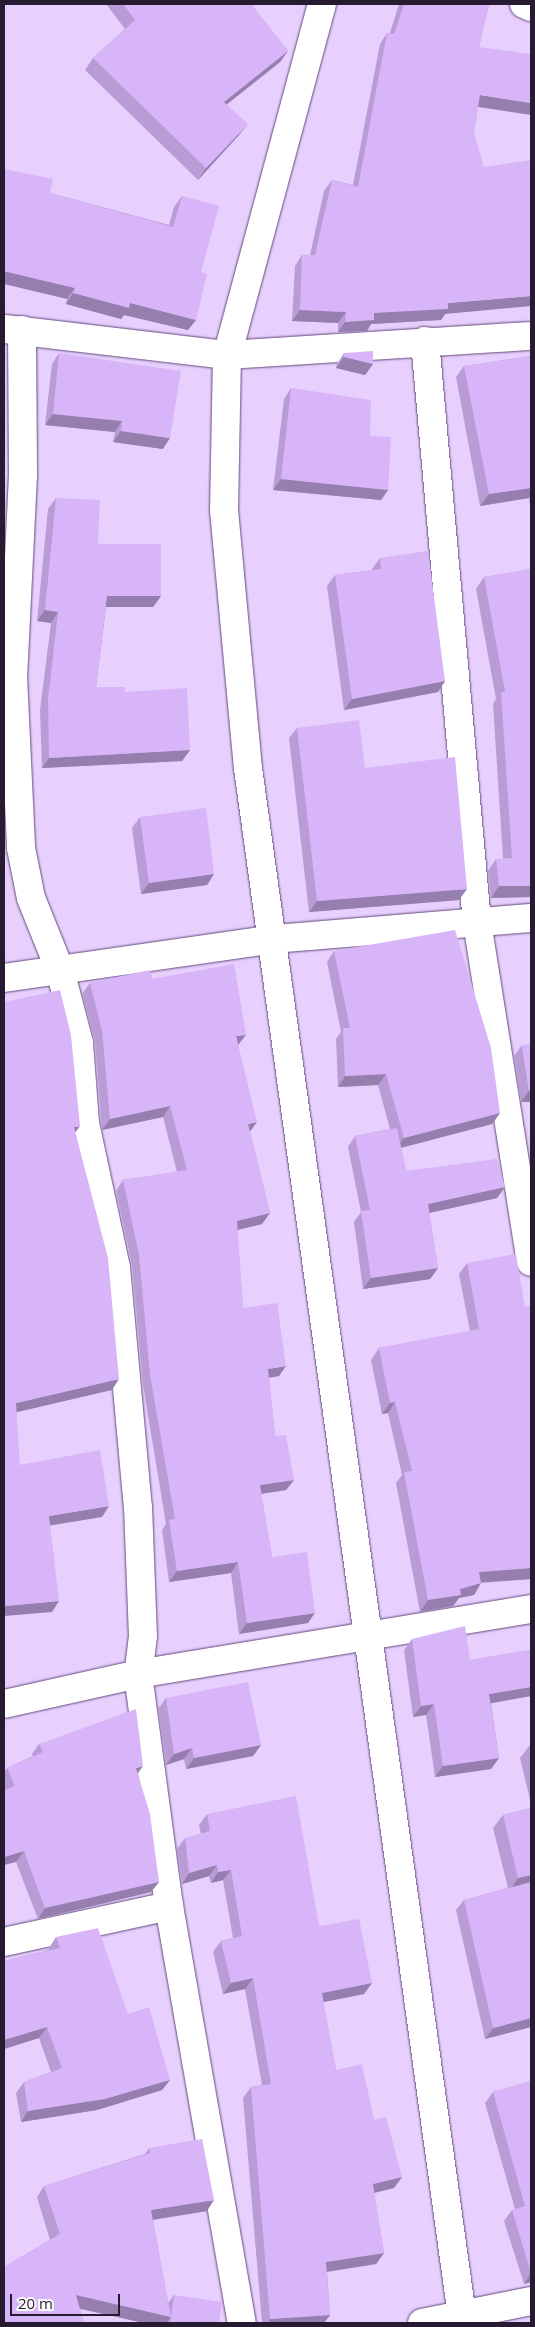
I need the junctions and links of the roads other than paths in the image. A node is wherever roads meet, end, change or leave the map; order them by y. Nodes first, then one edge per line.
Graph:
1 (322, 4) edge
2 (524, 4) edge
3 (531, 7) edge
4 (13, 330) edge
5 (531, 336) edge
6 (424, 341) junction
7 (227, 355) junction
8 (531, 918) edge
9 (477, 922) junction
10 (274, 939) junction
11 (60, 970) junction
12 (4, 978) edge
13 (522, 1134) edge
14 (531, 1262) edge
15 (531, 1609) edge
16 (367, 1638) junction
17 (138, 1674) junction
18 (4, 1704) edge
19 (169, 1906) junction
20 (4, 1942) edge
21 (531, 2300) edge
22 (462, 2318) edge
23 (242, 2323) edge
24 (422, 2323) edge

1 - 7 street
2 - 3 street
4 - 7 street
4 - 11 street
5 - 6 street
6 - 7 street
6 - 9 street
7 - 10 street
8 - 9 street
9 - 10 street
9 - 13 street
10 - 11 street
10 - 16 street
11 - 12 street
11 - 17 street
13 - 14 street
15 - 16 street
16 - 17 street
16 - 22 street
17 - 18 street
17 - 19 street
19 - 20 street
19 - 23 street
21 - 22 street
22 - 24 street

